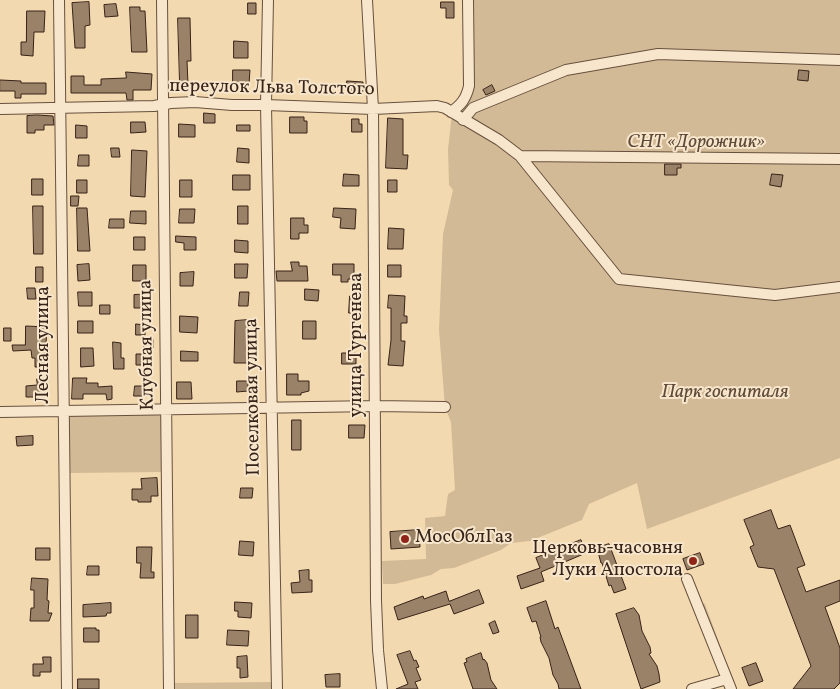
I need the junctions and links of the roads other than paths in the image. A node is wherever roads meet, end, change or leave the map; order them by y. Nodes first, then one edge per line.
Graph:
1 (58, 0) edge
2 (162, 0) edge
3 (268, 0) edge
4 (367, 0) edge
5 (468, 0) edge
6 (840, 60) edge
7 (163, 104) junction
8 (266, 105) junction
9 (60, 108) junction
10 (0, 109) edge
11 (373, 109) junction
12 (451, 113) junction
13 (463, 120) junction
14 (520, 156) junction
15 (840, 159) edge
16 (840, 287) edge
17 (376, 406) junction
18 (445, 407) dead end
19 (272, 408) junction
20 (167, 409) junction
21 (63, 411) junction
22 (0, 412) edge
23 (687, 579) dead end
24 (727, 679) junction
25 (67, 689) edge
26 (170, 689) edge
27 (277, 689) edge
28 (382, 689) edge
29 (692, 689) edge
30 (731, 689) edge

1 - 9 street, Лесная улица
2 - 7 street, Клубная улица
3 - 8 street, Поселковая улица
4 - 11 street, улица Тургенева
5 - 12 street
6 - 13 street
7 - 8 street, переулок Льва Толстого
7 - 9 street, переулок Льва Толстого
7 - 20 street, Клубная улица
8 - 11 street, переулок Льва Толстого
8 - 19 street, Поселковая улица
9 - 10 street, переулок Льва Толстого
9 - 21 street, Лесная улица
11 - 12 street, переулок Льва Толстого
11 - 17 street, улица Тургенева
12 - 13 street, переулок Льва Толстого
13 - 14 street, переулок Льва Толстого
14 - 15 street
14 - 16 street, переулок Льва Толстого
17 - 18 street
17 - 19 street
17 - 28 street, улица Тургенева
19 - 20 street
19 - 27 street, Поселковая улица
20 - 21 street
20 - 26 street, Клубная улица
21 - 22 street
21 - 25 street, Лесная улица
23 - 24 street
24 - 29 street
24 - 30 street

